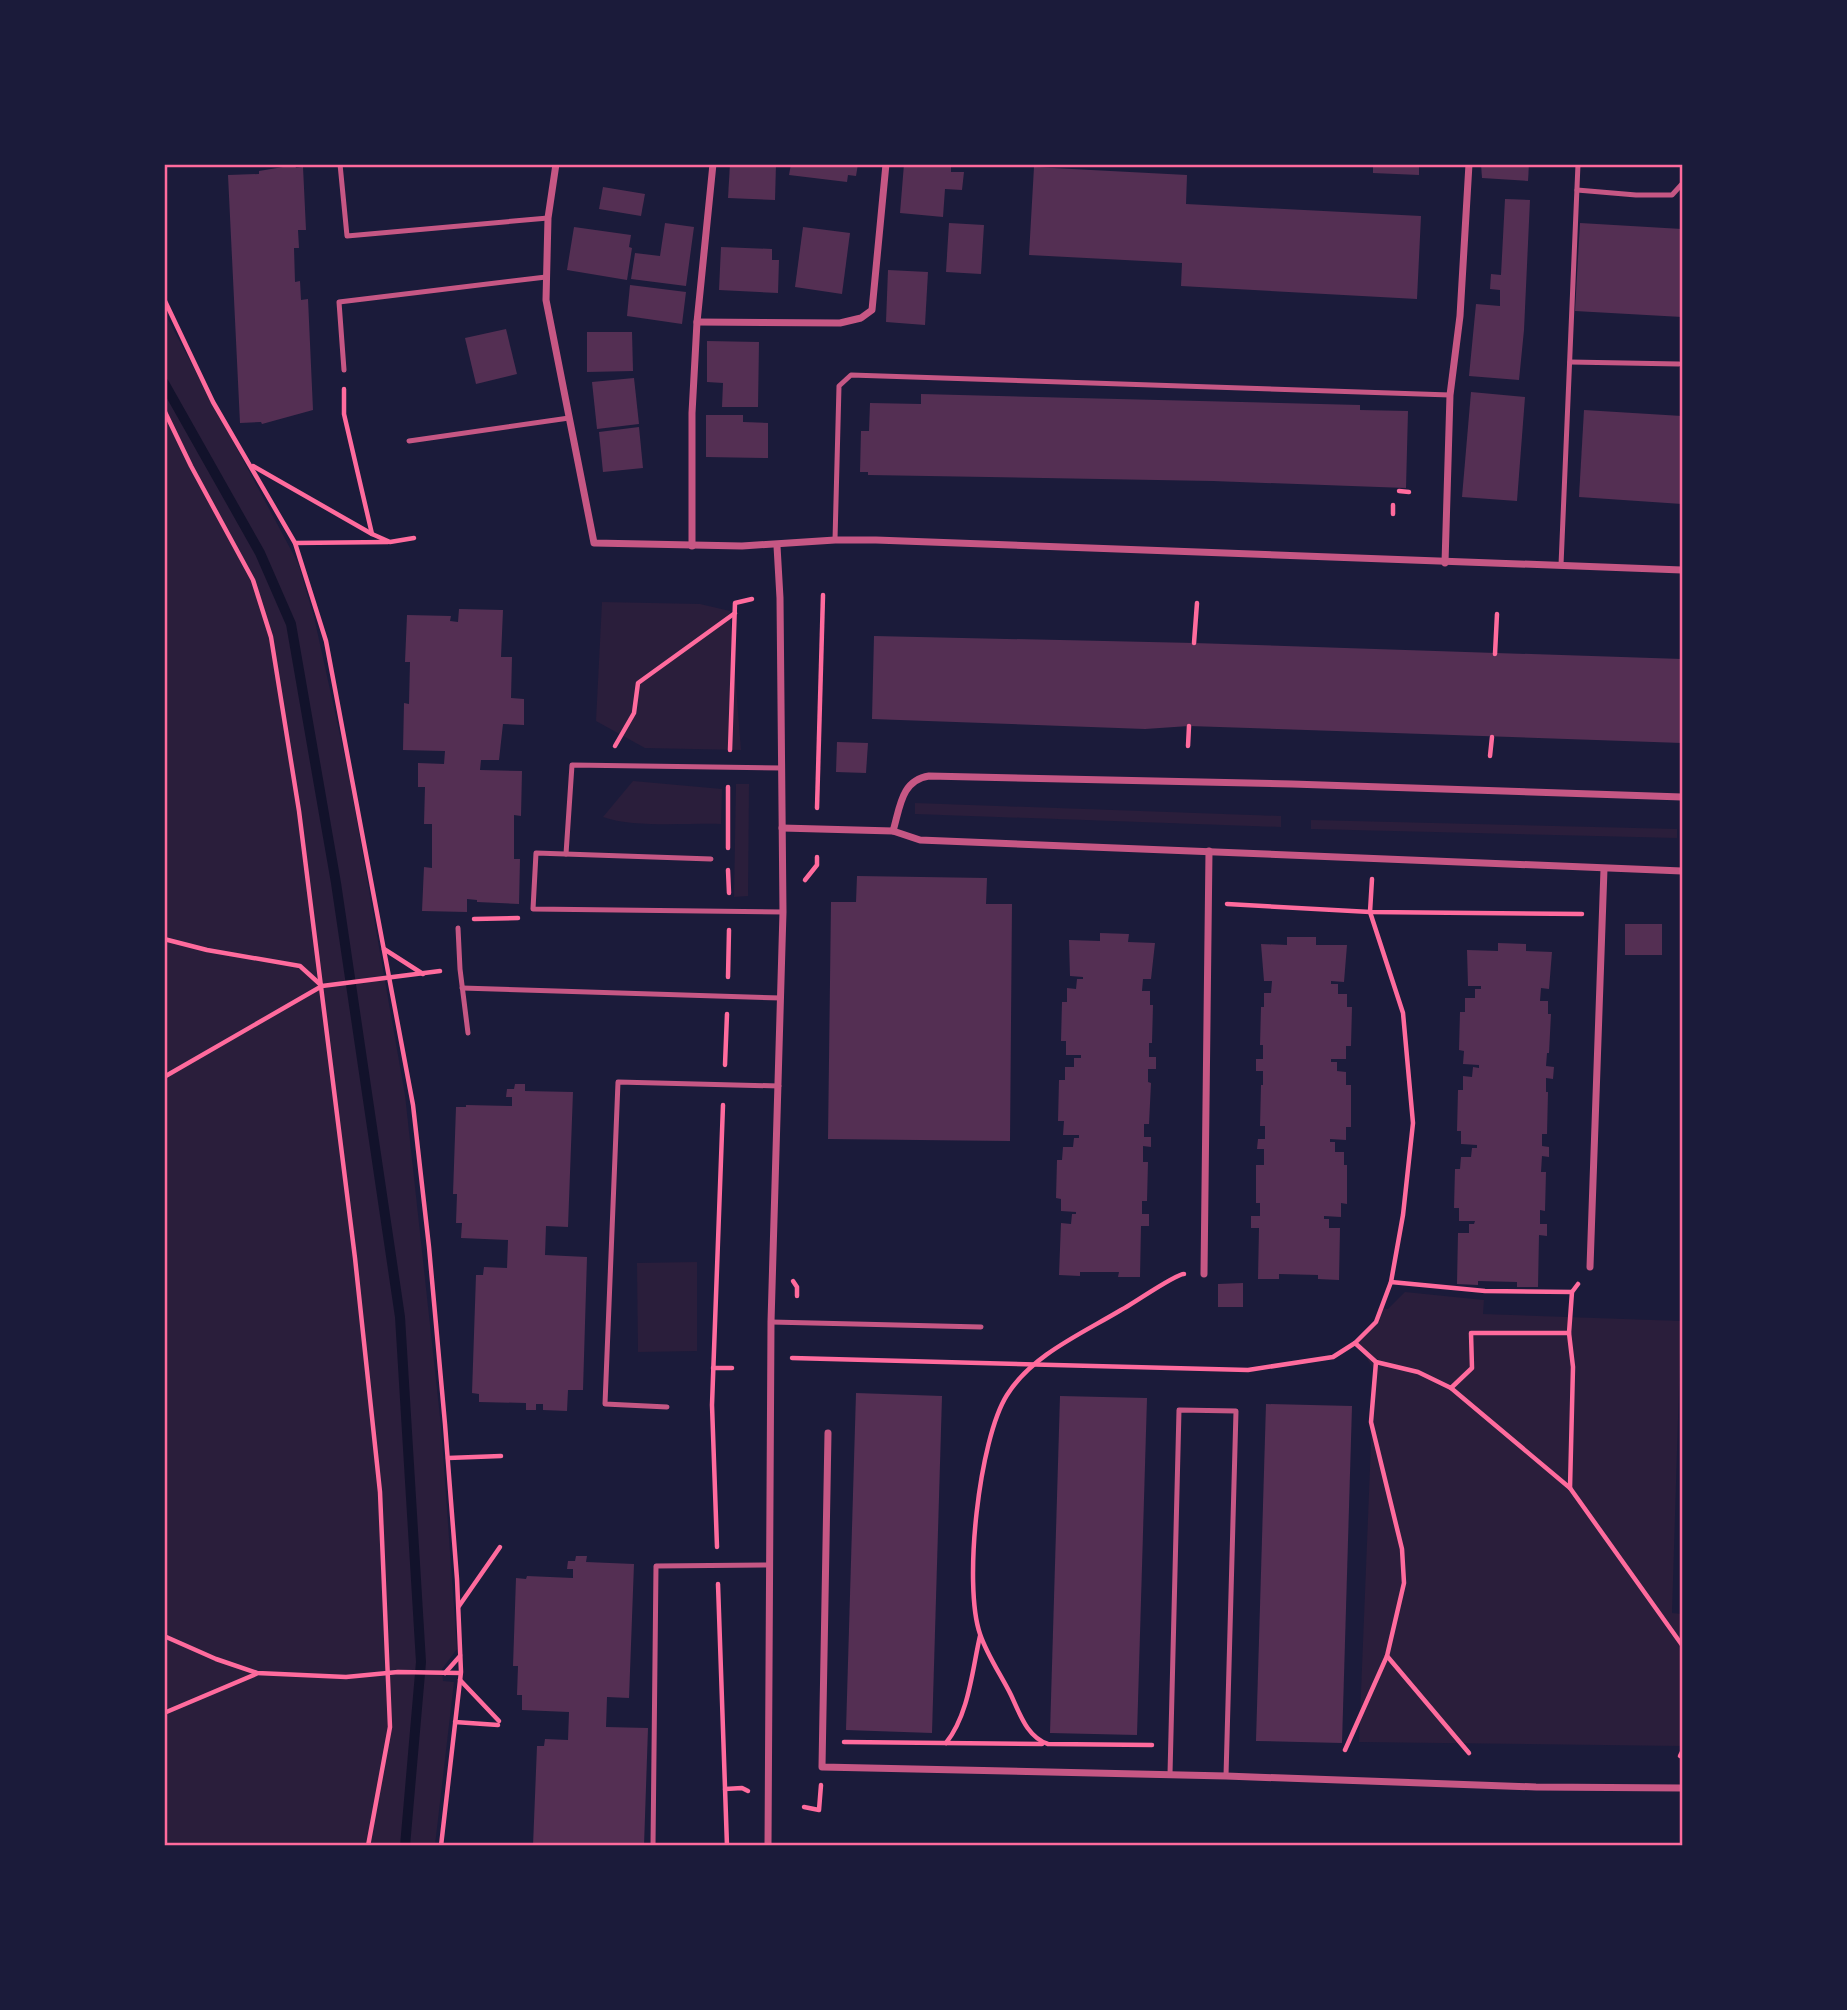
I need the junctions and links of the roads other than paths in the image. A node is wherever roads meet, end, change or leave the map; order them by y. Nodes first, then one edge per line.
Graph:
1 (340, 164) edge
2 (556, 164) edge
3 (712, 164) edge
4 (887, 164) edge
5 (1469, 164) edge
6 (1578, 164) edge
7 (1682, 184) edge
8 (1577, 190) junction
9 (548, 218) junction
10 (546, 277) junction
11 (697, 322) junction
12 (1570, 362) junction
13 (1679, 364) dead end
14 (344, 370) road end
15 (1450, 396) junction
16 (569, 418) junction
17 (409, 441) dead end
18 (835, 540) junction
19 (777, 546) junction
20 (692, 547) junction
21 (1445, 562) junction
22 (1561, 565) junction
23 (1682, 570) edge
24 (782, 768) junction
25 (1682, 797) edge
26 (782, 828) junction
27 (893, 831) junction
28 (1209, 851) junction
29 (566, 854) junction
30 (711, 859) dead end
31 (1604, 869) junction
32 (1682, 871) edge
33 (783, 912) junction
34 (458, 928) road end
35 (462, 988) junction
36 (782, 998) junction
37 (468, 1033) dead end
38 (779, 1086) junction
39 (1591, 1267) road end
40 (1204, 1274) road end
41 (771, 1322) junction
42 (981, 1327) dead end
43 (667, 1407) dead end
44 (828, 1433) dead end
45 (770, 1565) junction
46 (1170, 1774) junction
47 (1226, 1776) junction
48 (1682, 1788) edge
49 (653, 1846) edge
50 (768, 1846) edge

1 - 9 lane
2 - 9 street
3 - 11 street
4 - 11 street
5 - 15 street
6 - 8 lane
7 - 8 lane
8 - 12 lane
9 - 10 street
10 - 14 lane
10 - 16 street
11 - 20 street
12 - 13 lane
12 - 22 lane
15 - 18 lane
15 - 21 street
16 - 17 lane
16 - 20 street
18 - 19 street
18 - 21 street
19 - 20 street
19 - 24 street
21 - 22 street
22 - 23 street
24 - 26 street
24 - 29 lane
25 - 27 street
26 - 27 street
26 - 33 street
27 - 28 street
28 - 31 street
28 - 40 street
29 - 30 lane
29 - 33 lane
31 - 32 street
31 - 39 street
33 - 36 street
34 - 35 lane
35 - 36 lane
35 - 37 lane
36 - 38 street
38 - 41 street
38 - 43 lane
41 - 42 lane
41 - 45 street
44 - 46 street
45 - 49 lane
45 - 50 street
46 - 47 street
46 - 47 lane
47 - 48 street

